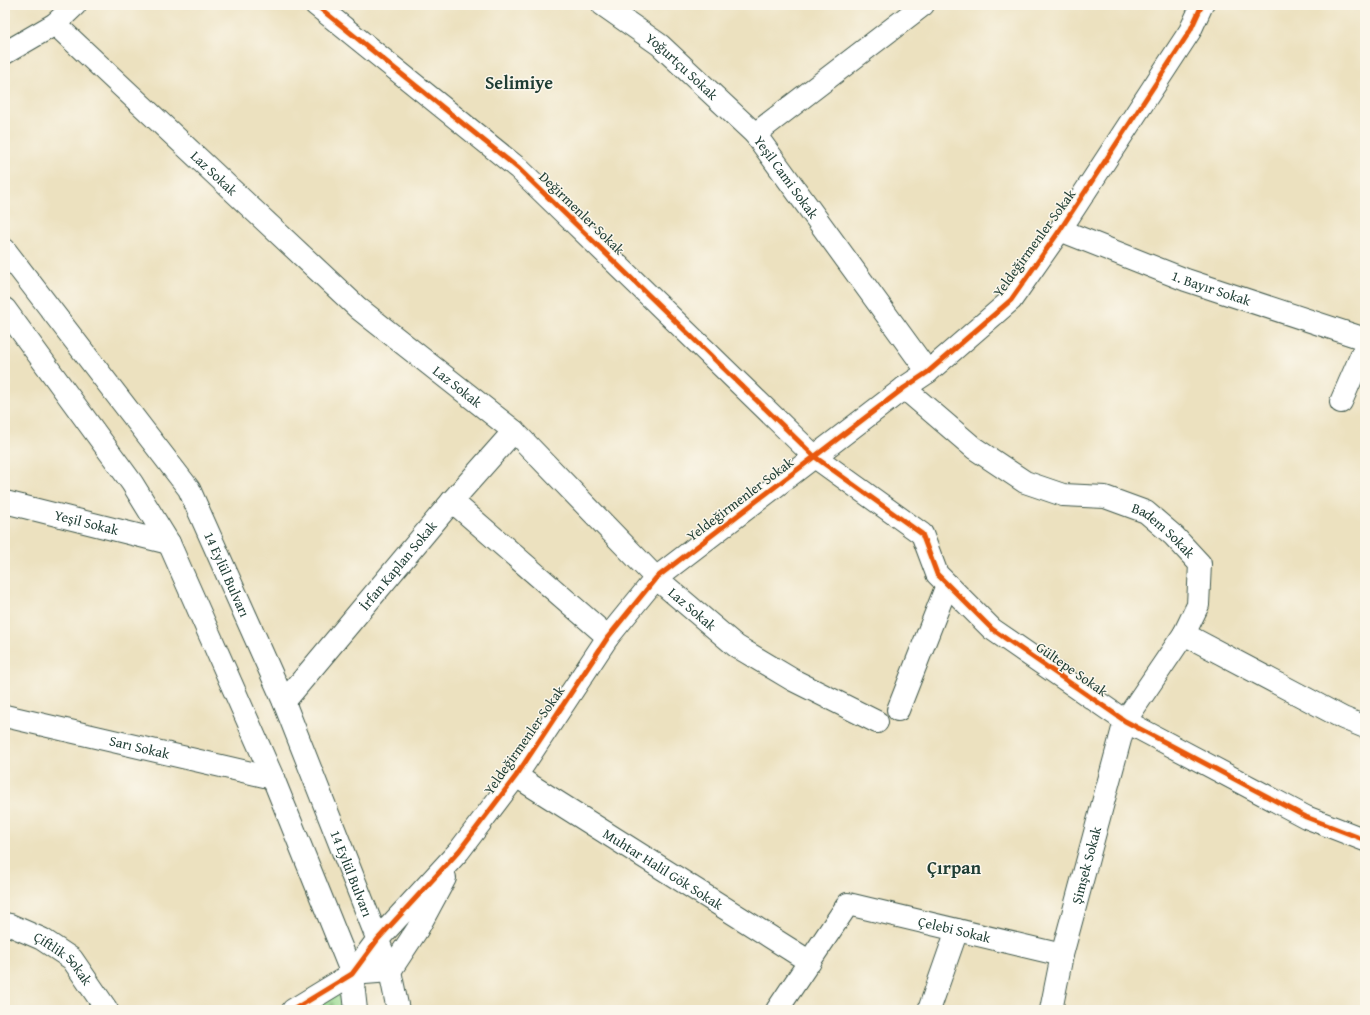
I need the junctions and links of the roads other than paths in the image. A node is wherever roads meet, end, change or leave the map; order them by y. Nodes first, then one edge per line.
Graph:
1 (75, 5) edge
2 (316, 5) edge
3 (603, 5) edge
4 (923, 5) edge
5 (1202, 5) edge
6 (55, 24) junction
7 (5, 53) edge
8 (755, 134) junction
9 (1060, 230) junction
10 (5, 250) edge
11 (5, 309) edge
12 (1365, 339) edge
13 (1365, 347) edge
14 (928, 372) junction
15 (904, 388) junction
16 (1341, 402) dead end
17 (514, 431) junction
18 (815, 457) junction
19 (452, 501) junction
20 (5, 502) edge
21 (169, 543) junction
22 (656, 578) junction
23 (947, 585) junction
24 (1184, 634) junction
25 (608, 637) junction
26 (284, 702) junction
27 (898, 710) dead end
28 (5, 716) edge
29 (1125, 721) junction
30 (878, 722) dead end
31 (1365, 727) edge
32 (516, 776) junction
33 (273, 778) junction
34 (1365, 840) edge
35 (459, 851) junction
36 (5, 924) edge
37 (957, 930) junction
38 (378, 939) junction
39 (1062, 955) junction
40 (810, 962) junction
41 (390, 971) junction
42 (352, 974) junction
43 (402, 1007) edge
44 (107, 1010) edge
45 (293, 1010) edge
46 (356, 1010) edge
47 (777, 1010) edge
48 (929, 1010) edge
49 (1051, 1010) edge

1 - 6 street
2 - 18 street, Değirmenler Sokak
3 - 8 street, Yoğurtçu Sokak
4 - 8 street, Yeşil Cami Sokak
5 - 9 street, Yeldeğirmenler Sokak
6 - 7 street
6 - 17 street, Laz Sokak
8 - 14 street, Yeşil Cami Sokak
9 - 12 street, 1. Bayır Sokak
9 - 14 street, Yeldeğirmenler Sokak
10 - 26 street, 14 Eylül Bulvarı
11 - 21 street
13 - 16 street
14 - 15 street, Yeldeğirmenler Sokak
15 - 18 street, Yeldeğirmenler Sokak
15 - 24 street, Badem Sokak
17 - 19 street, İrfan Kaplan Sokak
17 - 22 street, Laz Sokak
18 - 22 street, Yeldeğirmenler Sokak
18 - 23 street, Gültepe Sokak
19 - 25 street
19 - 26 street, İrfan Kaplan Sokak
20 - 21 street, Yeşil Sokak
21 - 33 street
22 - 25 street, Yeldeğirmenler Sokak
22 - 30 street, Laz Sokak
23 - 27 street
23 - 29 street, Gültepe Sokak
24 - 29 street, Badem Sokak
24 - 31 street
25 - 32 street, Yeldeğirmenler Sokak
26 - 38 street, 14 Eylül Bulvarı
28 - 33 street, Sarı Sokak
29 - 34 street, Gültepe Sokak
29 - 39 street, Şimşek Sokak
32 - 35 street, Yeldeğirmenler Sokak
32 - 40 street, Muhtar Halil Gök Sokak
33 - 42 street
35 - 38 street, Yeldeğirmenler Sokak
35 - 41 street, Yeldeğirmenler Sokak
36 - 44 street, Çiftlik Sokak
37 - 39 street, Çelebi Sokak
37 - 40 street, Çelebi Sokak
37 - 48 street
38 - 41 street, 14 Eylül Bulvarı
38 - 42 street, Yeldeğirmenler Sokak
39 - 49 street, Şimşek Sokak
40 - 47 street
41 - 42 street
41 - 43 street, 14 Eylül Bulvarı
42 - 45 street
42 - 46 street

